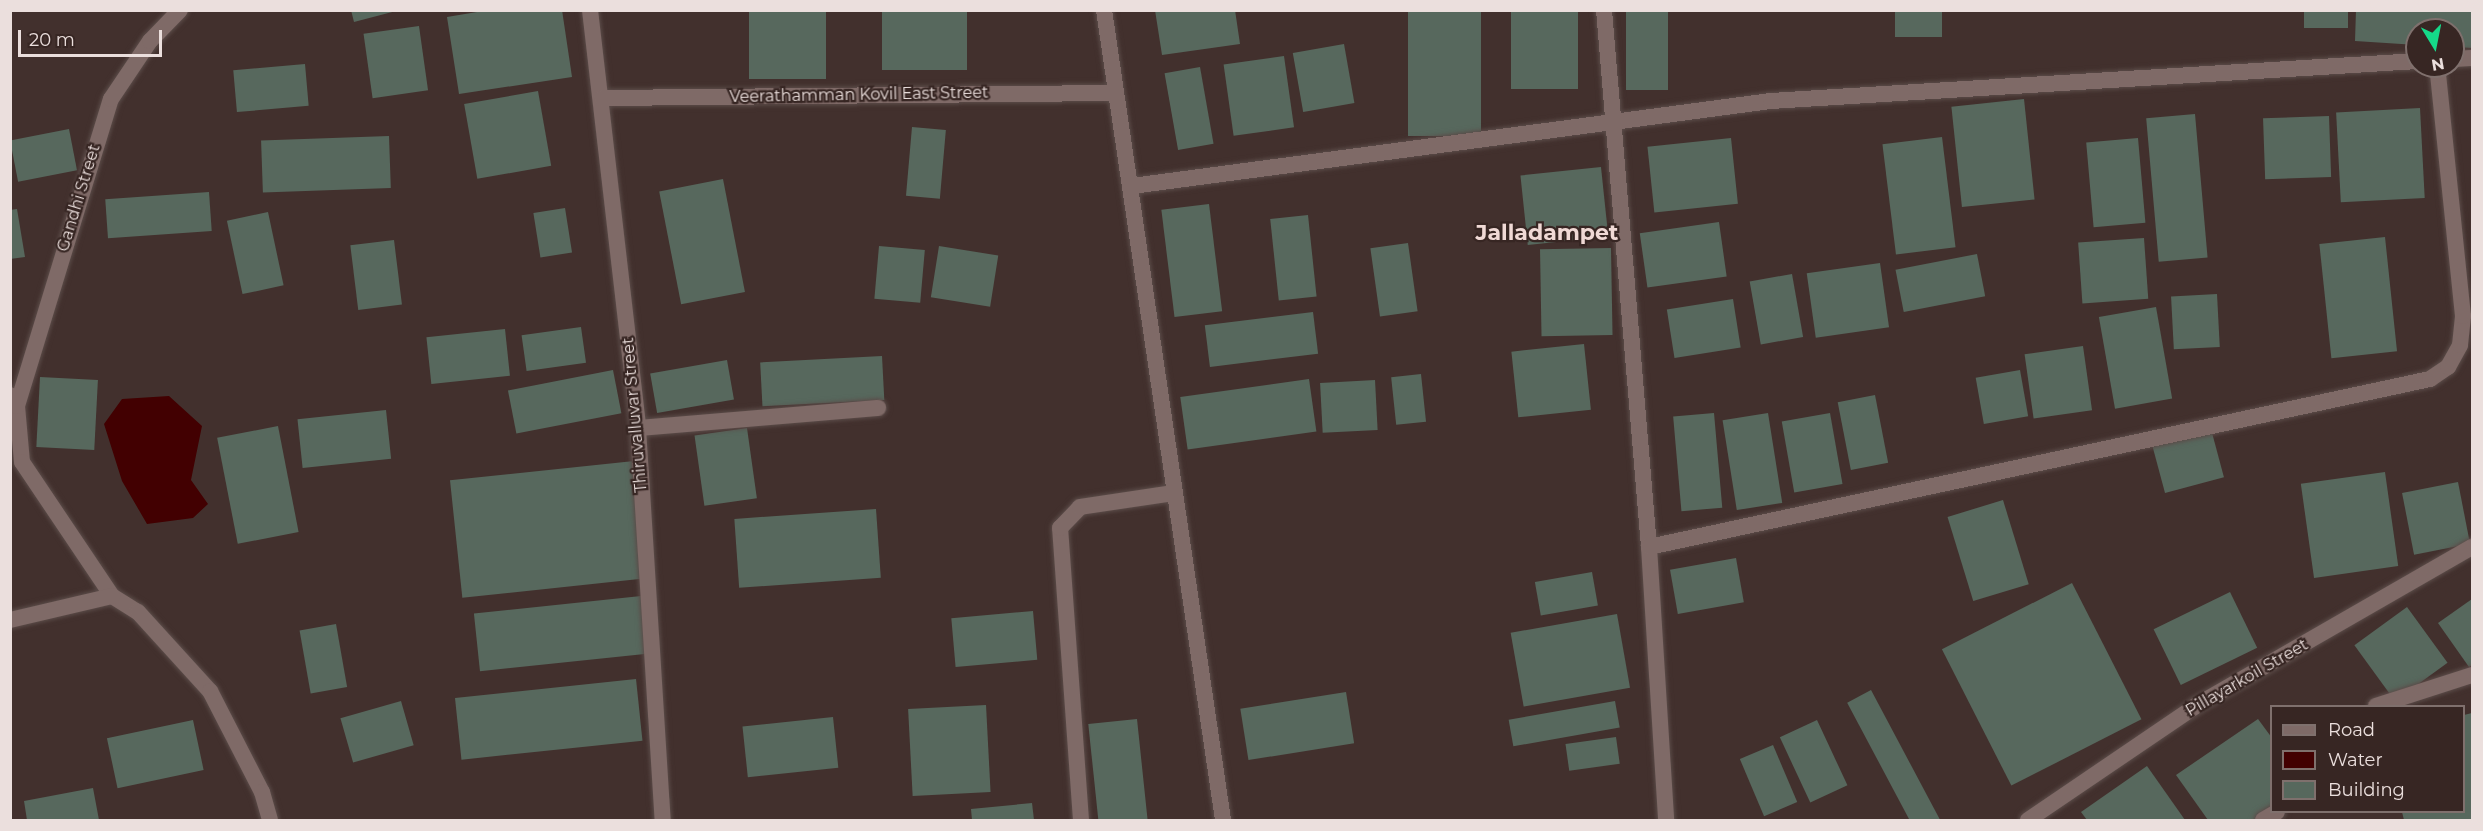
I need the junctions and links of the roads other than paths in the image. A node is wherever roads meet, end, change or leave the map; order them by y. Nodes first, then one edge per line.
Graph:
1 (180, 10) edge
2 (590, 10) edge
3 (1104, 10) edge
4 (1604, 10) edge
5 (2405, 62) edge
6 (2438, 78) edge
7 (1116, 93) junction
8 (602, 98) junction
9 (1612, 122) junction
10 (1132, 186) junction
11 (13, 402) edge
12 (878, 408) dead end
13 (638, 428) junction
14 (1174, 493) junction
15 (1649, 547) junction
16 (2472, 547) edge
17 (112, 596) junction
18 (10, 620) edge
19 (2472, 675) edge
20 (2379, 705) edge
21 (270, 820) edge
22 (663, 820) edge
23 (1081, 820) edge
24 (1223, 820) edge
25 (1666, 820) edge
26 (2028, 820) edge

1 - 11 street, Gandhi Street
2 - 8 street, Thiruvalluvar Street
3 - 7 street
4 - 9 street
5 - 9 street
6 - 15 street
7 - 8 street, Veerathamman Kovil East Street
7 - 10 street
8 - 13 street, Thiruvalluvar Street
9 - 10 street
9 - 15 street
10 - 14 street
11 - 17 street
12 - 13 street
13 - 22 street, Thiruvalluvar Street
14 - 23 street
14 - 24 street
15 - 25 street
16 - 26 street, Pillayarkoil Street
17 - 18 street
17 - 21 street
19 - 20 street

